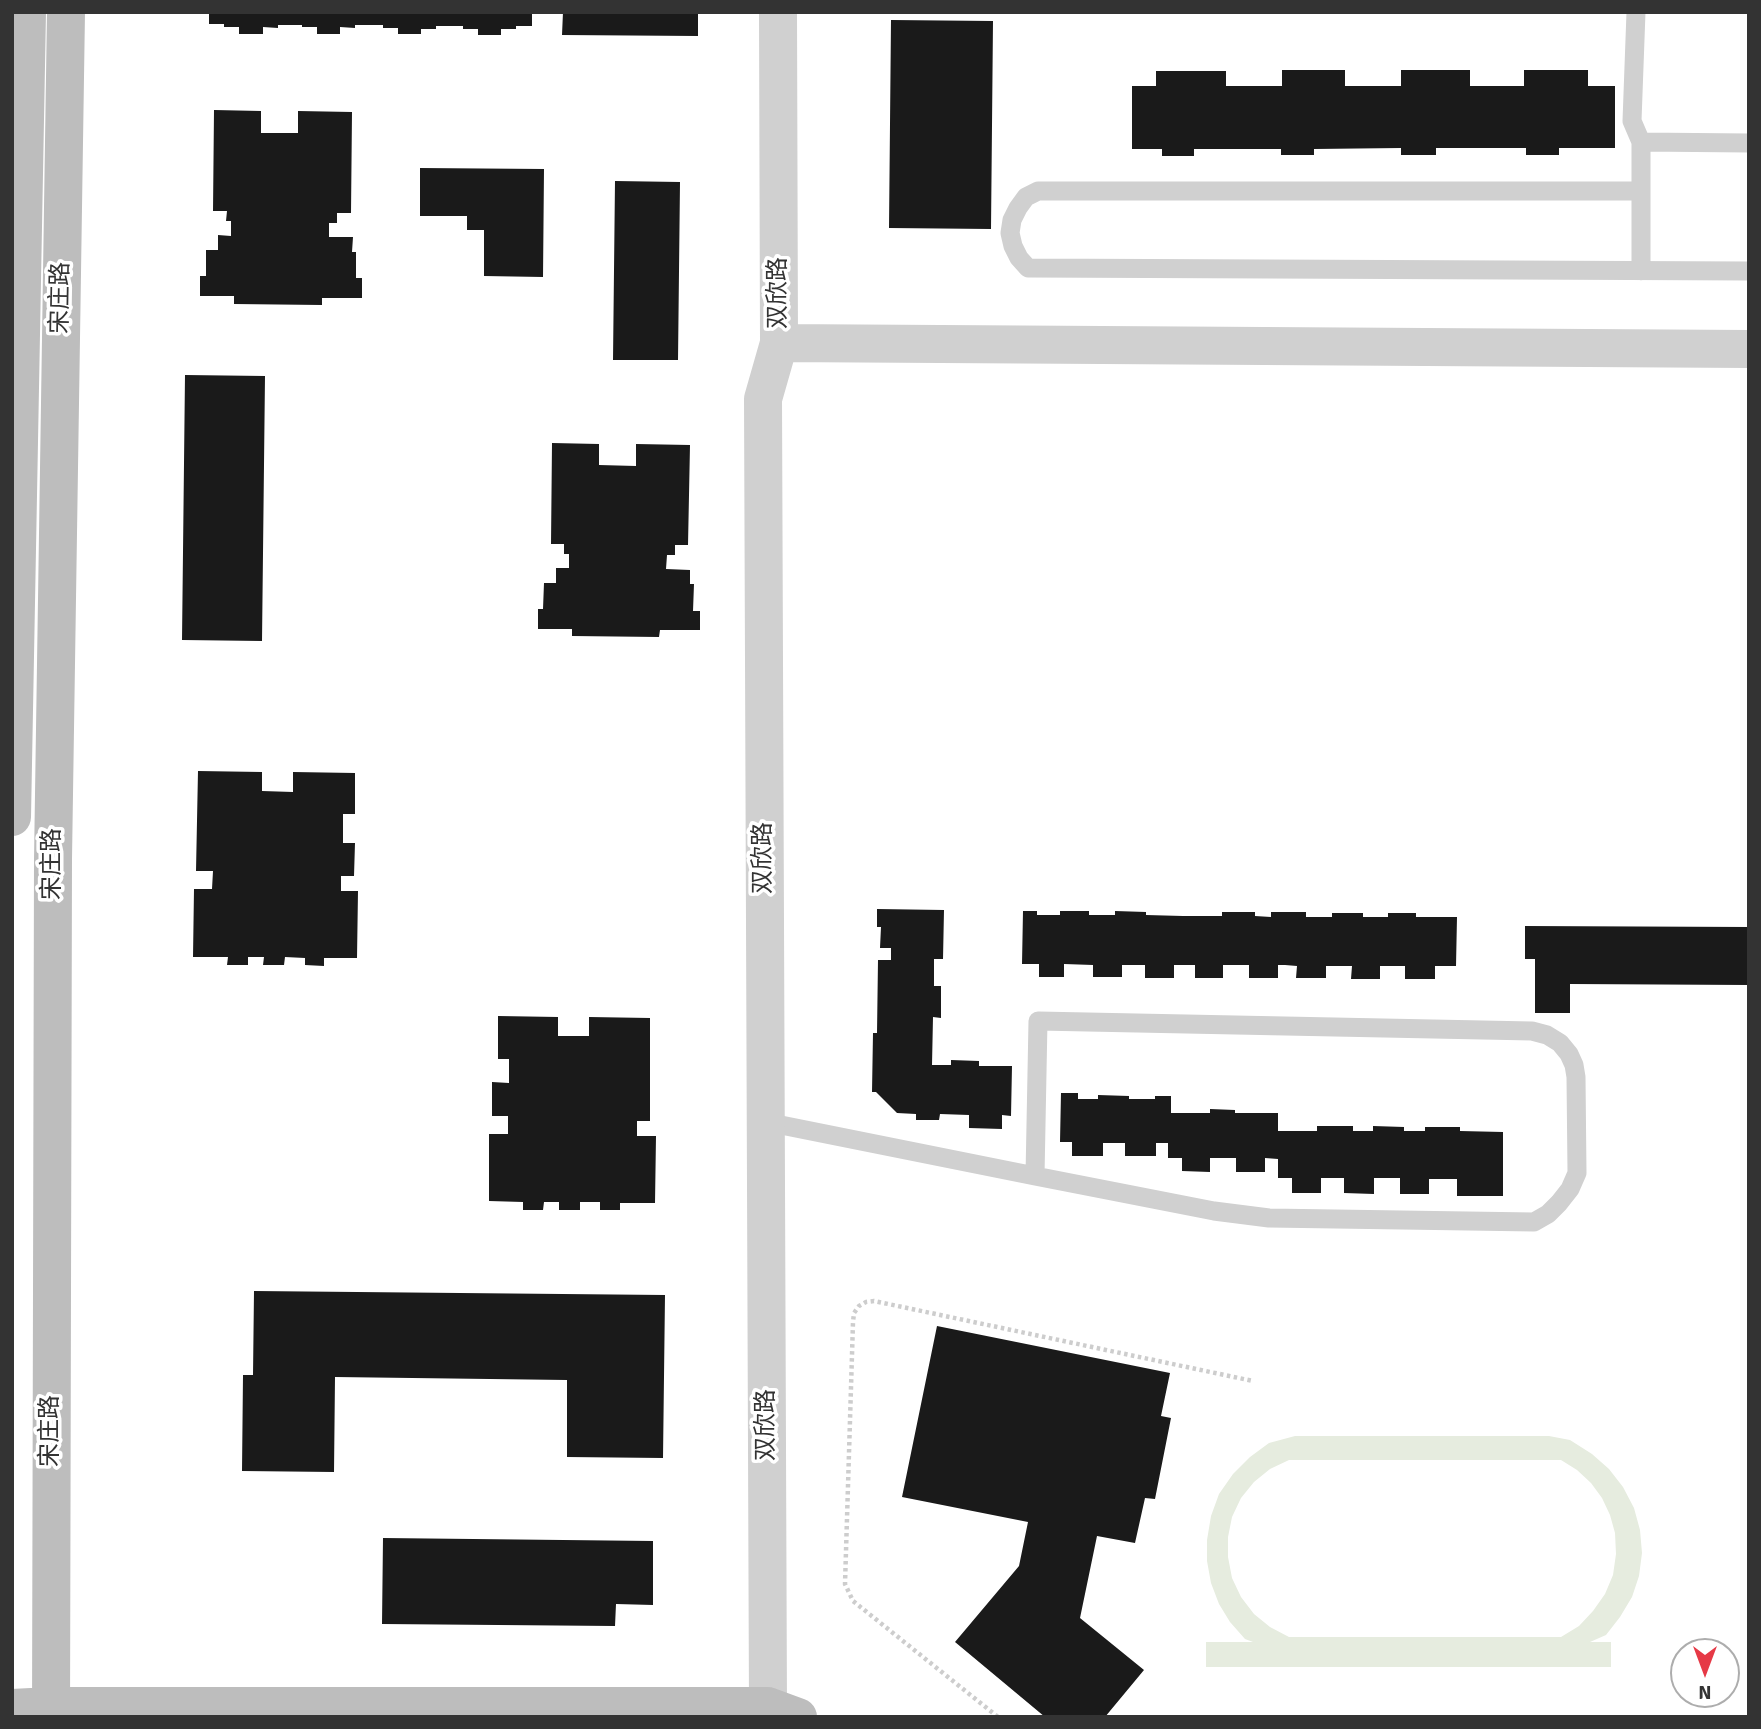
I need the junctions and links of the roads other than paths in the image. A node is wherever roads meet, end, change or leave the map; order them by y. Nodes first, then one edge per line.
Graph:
1 (27, 12) edge
2 (66, 12) edge
3 (778, 12) edge
4 (1636, 12) edge
5 (1641, 142) junction
6 (1749, 143) edge
7 (1641, 191) junction
8 (1641, 271) junction
9 (1749, 271) edge
10 (779, 343) junction
11 (1749, 349) edge
12 (12, 817) edge
13 (765, 1122) junction
14 (1035, 1175) junction
15 (12, 1708) edge
16 (51, 1712) edge
17 (783, 1712) edge

1 - 12 main road, 宋庄路
2 - 16 main road, 宋庄路
3 - 10 street, 双欣路
4 - 5 lane
5 - 6 lane
5 - 7 lane
7 - 8 lane
7 - 8 lane
8 - 9 lane
10 - 11 street
10 - 13 street, 双欣路
13 - 14 lane
13 - 17 street, 双欣路
14 - 14 lane
15 - 16 main road
16 - 17 main road

